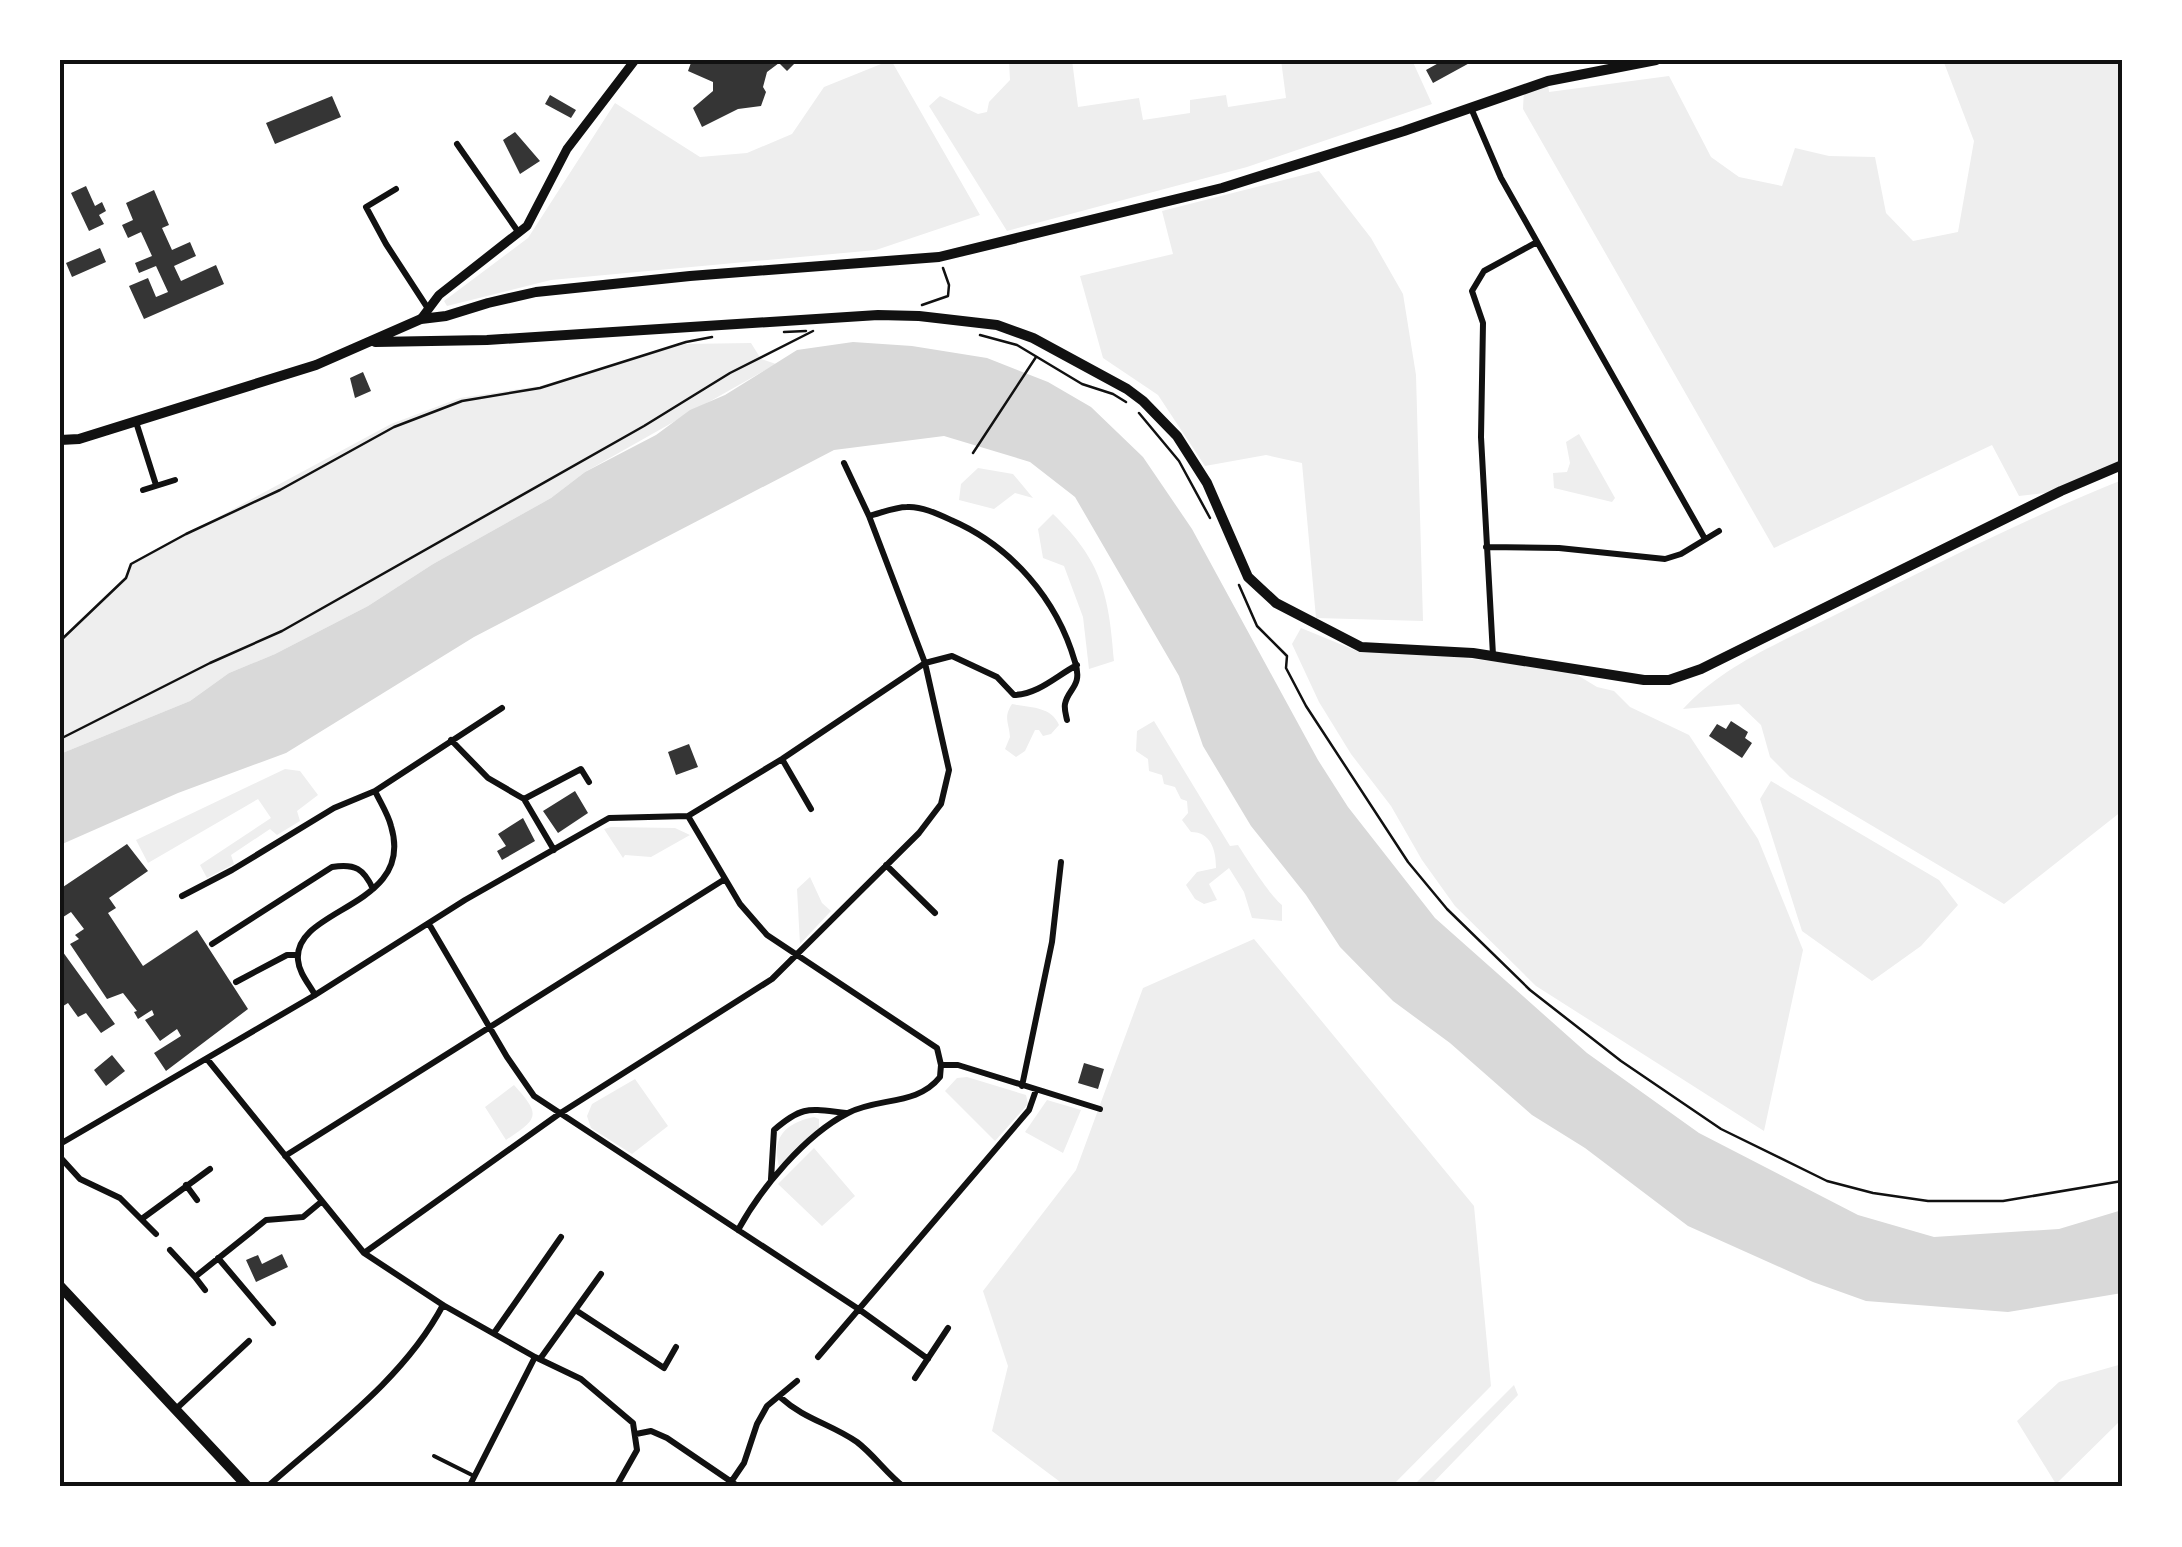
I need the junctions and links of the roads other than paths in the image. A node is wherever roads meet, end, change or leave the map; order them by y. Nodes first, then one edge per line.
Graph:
1 (635, 60) edge
2 (1656, 60) edge
3 (1470, 106) junction
4 (457, 144) dead end
5 (396, 189) dead end
6 (520, 234) junction
7 (1537, 242) junction
8 (427, 308) junction
9 (422, 320) junction
10 (375, 342) junction
11 (136, 422) junction
12 (60, 440) edge
13 (844, 462) dead end
14 (2122, 464) edge
15 (175, 480) dead end
16 (156, 486) junction
17 (143, 490) dead end
18 (869, 516) junction
19 (1719, 532) dead end
20 (1705, 539) junction
21 (1486, 547) junction
22 (1493, 657) junction
23 (925, 663) junction
24 (1077, 665) junction
25 (502, 708) dead end
26 (1067, 720) dead end
27 (451, 740) junction
28 (782, 759) junction
29 (589, 782) dead end
30 (374, 791) junction
31 (524, 799) junction
32 (811, 809) dead end
33 (688, 816) junction
34 (554, 850) junction
35 (1062, 862) dead end
36 (886, 864) junction
37 (725, 879) junction
38 (373, 890) junction
39 (182, 896) dead end
40 (935, 912) dead end
41 (429, 924) junction
42 (212, 944) dead end
43 (298, 955) junction
44 (797, 957) junction
45 (236, 982) dead end
46 (314, 995) junction
47 (490, 1028) junction
48 (207, 1059) junction
49 (941, 1065) junction
50 (1022, 1086) junction
51 (1036, 1090) junction
52 (1100, 1109) dead end
53 (559, 1114) junction
54 (846, 1114) junction
55 (60, 1144) edge
56 (285, 1156) junction
57 (60, 1157) edge
58 (210, 1168) dead end
59 (771, 1180) junction
60 (186, 1185) junction
61 (197, 1200) dead end
62 (321, 1202) junction
63 (142, 1218) junction
64 (738, 1230) junction
65 (156, 1234) dead end
66 (560, 1237) dead end
67 (170, 1250) dead end
68 (364, 1254) junction
69 (218, 1258) junction
70 (601, 1274) dead end
71 (195, 1277) junction
72 (60, 1286) edge
73 (205, 1290) dead end
74 (443, 1305) junction
75 (860, 1310) junction
76 (577, 1311) junction
77 (273, 1324) dead end
78 (948, 1328) dead end
79 (494, 1333) junction
80 (249, 1341) dead end
81 (676, 1347) dead end
82 (818, 1357) dead end
83 (538, 1358) junction
84 (928, 1359) junction
85 (916, 1378) dead end
86 (798, 1381) dead end
87 (780, 1397) junction
88 (177, 1408) junction
89 (636, 1434) junction
90 (434, 1456) dead end
91 (474, 1476) junction
92 (730, 1482) junction
93 (248, 1487) edge
94 (267, 1487) edge
95 (469, 1487) edge
96 (616, 1487) edge
97 (739, 1487) edge
98 (904, 1487) edge

1 - 6 street
2 - 3 main road
3 - 7 street
3 - 9 main road
4 - 6 street
5 - 8 street
6 - 8 street
7 - 20 street
7 - 21 street
8 - 9 street
9 - 10 main road
10 - 11 main road
10 - 22 main road
11 - 12 main road
11 - 16 street
13 - 18 street
14 - 22 main road
15 - 16 street
16 - 17 street
18 - 23 street
18 - 24 street
19 - 20 street
20 - 21 street
21 - 22 street
23 - 24 street
23 - 28 street
23 - 36 street
24 - 26 street
25 - 27 street
27 - 30 street
27 - 31 street
28 - 32 street
28 - 33 street
29 - 31 street
30 - 38 street
30 - 39 street
31 - 34 street
33 - 34 street
33 - 37 street
34 - 41 street
35 - 50 street
36 - 40 street
36 - 44 street
37 - 44 street
37 - 47 street
38 - 42 street
38 - 43 street
41 - 46 street
41 - 47 street
43 - 45 street
43 - 46 street
44 - 49 street
44 - 53 street
46 - 48 street
47 - 53 street
47 - 56 street
48 - 55 street
48 - 56 street
49 - 50 street
49 - 54 street
50 - 51 street
51 - 52 street
51 - 75 street
53 - 64 street
53 - 68 street
54 - 59 street
54 - 59 street
56 - 62 street
57 - 63 street
58 - 60 street
59 - 64 street
60 - 61 street
60 - 63 street
62 - 68 street
62 - 69 street
63 - 65 street
64 - 75 street
66 - 79 street
67 - 71 street
68 - 74 street
69 - 71 street
69 - 77 street
70 - 76 street
71 - 73 street
72 - 88 main road
74 - 79 street
74 - 94 street
75 - 82 street
75 - 84 street
76 - 81 street
76 - 83 street
78 - 84 street
79 - 83 street
80 - 88 street
83 - 89 street
83 - 91 street
84 - 85 street
86 - 87 street
87 - 92 street
87 - 98 street
88 - 93 main road
89 - 92 street
89 - 96 street
90 - 91 lane
91 - 95 street
92 - 97 street

